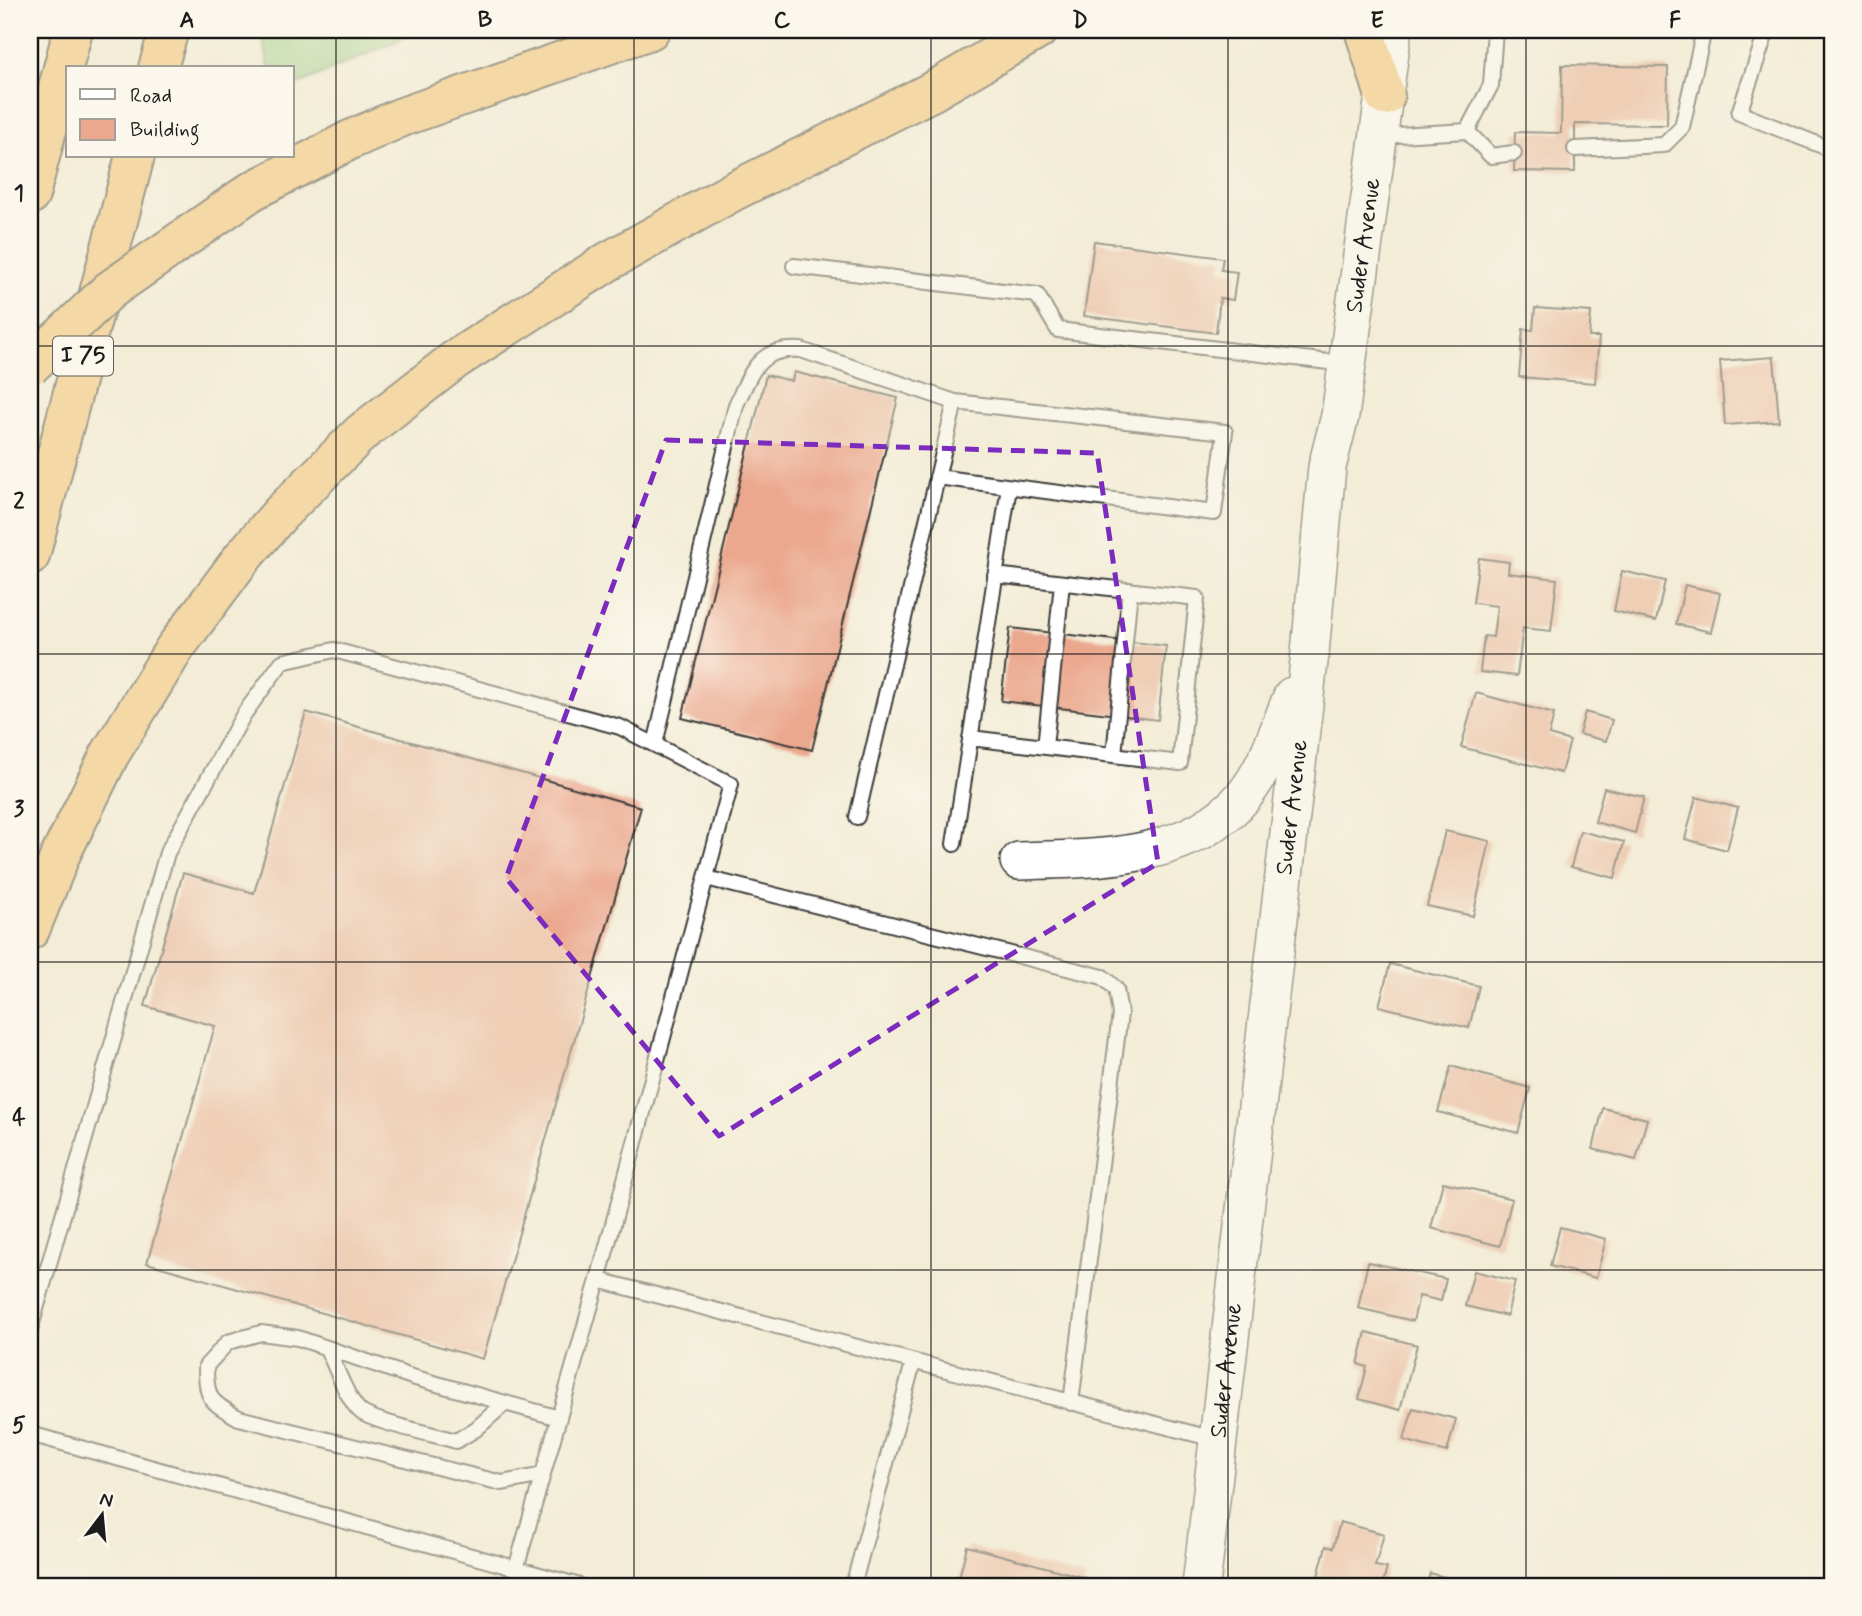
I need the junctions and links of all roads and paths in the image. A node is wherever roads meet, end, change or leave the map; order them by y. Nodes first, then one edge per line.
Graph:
1 (73, 30) edge
2 (169, 30) edge
3 (650, 30) edge
4 (1038, 30) edge
5 (1364, 30) edge
6 (1393, 30) edge
7 (1495, 30) edge
8 (1704, 30) edge
9 (1767, 30) edge
10 (159, 66) edge
11 (1385, 96) junction
12 (1467, 131) junction
13 (1379, 136) junction
14 (1832, 143) edge
15 (1575, 149) dead end
16 (1514, 152) dead end
17 (134, 158) edge
18 (30, 195) edge
19 (794, 265) dead end
20 (1348, 364) junction
21 (30, 366) edge
22 (955, 402) junction
23 (937, 477) junction
24 (1009, 487) junction
25 (30, 556) edge
26 (995, 575) junction
27 (1062, 583) junction
28 (1130, 590) junction
29 (1310, 653) junction
30 (970, 738) junction
31 (654, 744) junction
32 (1045, 747) junction
33 (1114, 755) junction
34 (857, 817) dead end
35 (954, 844) dead end
36 (1019, 861) dead end
37 (706, 878) junction
38 (30, 930) edge
39 (598, 1280) junction
40 (30, 1330) edge
41 (327, 1349) junction
42 (913, 1363) junction
43 (505, 1403) junction
44 (1071, 1403) junction
45 (559, 1418) junction
46 (30, 1434) edge
47 (1219, 1440) junction
48 (543, 1475) junction
49 (516, 1569) junction
50 (580, 1586) edge
51 (853, 1586) edge
52 (1201, 1586) edge

1 - 18 highway
2 - 10 highway
3 - 21 highway, bridge
4 - 38 highway
5 - 11 highway
6 - 11 street, Suder Avenue
7 - 12 lane
8 - 15 lane
9 - 14 lane
11 - 13 street, Suder Avenue
12 - 13 lane
12 - 16 lane
13 - 20 street, Suder Avenue
17 - 25 highway, I 75
19 - 20 lane
20 - 29 street, Suder Avenue
22 - 23 lane
22 - 24 lane
22 - 31 lane
23 - 24 lane
23 - 34 lane
24 - 26 lane
26 - 27 lane
26 - 30 lane
27 - 28 lane
27 - 32 lane
28 - 33 lane
28 - 33 lane
29 - 36 street
29 - 47 street, Suder Avenue
30 - 32 lane
30 - 35 lane
31 - 37 lane
31 - 40 lane
32 - 33 lane
37 - 39 lane
37 - 44 lane
39 - 42 lane
39 - 45 lane
41 - 43 lane
41 - 43 lane
41 - 48 lane
42 - 44 lane
42 - 51 lane
43 - 45 lane
44 - 47 lane
45 - 48 lane
46 - 49 lane
47 - 52 street, Suder Avenue
48 - 49 lane
49 - 50 lane

